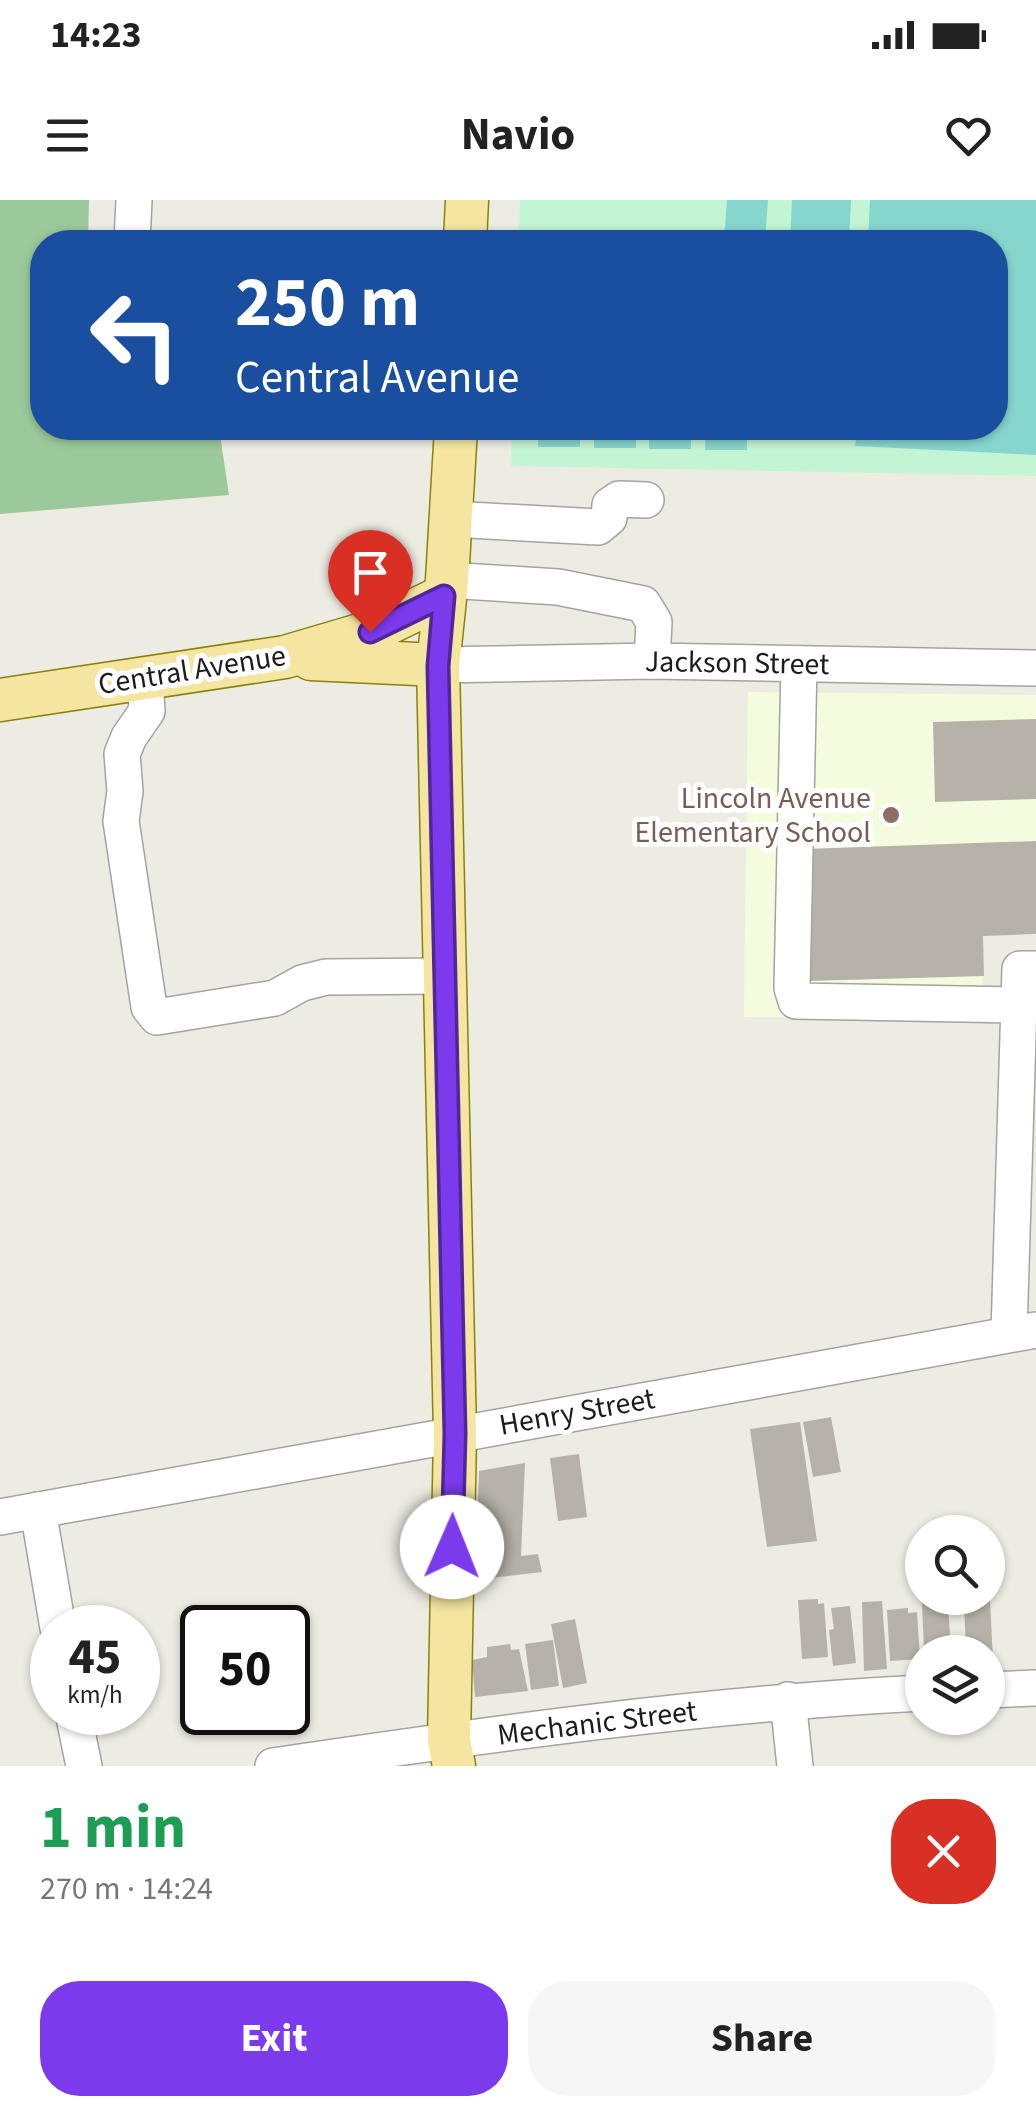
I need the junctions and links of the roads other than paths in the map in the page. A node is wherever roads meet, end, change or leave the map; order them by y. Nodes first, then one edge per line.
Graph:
1 (134, 200) edge
2 (467, 200) edge
3 (133, 230) edge
4 (465, 230) edge
5 (455, 440) edge
6 (646, 500) dead end
7 (451, 518) junction
8 (445, 588) junction
9 (286, 658) junction
10 (652, 661) junction
11 (799, 664) junction
12 (438, 666) junction
13 (1036, 668) edge
14 (145, 678) junction
15 (0, 700) edge
16 (1028, 969) edge
17 (445, 976) junction
18 (1019, 1005) junction
19 (1023, 1332) edge
20 (455, 1434) junction
21 (38, 1510) junction
22 (0, 1517) edge
23 (54, 1605) edge
24 (1036, 1688) edge
25 (1005, 1689) edge
26 (905, 1694) edge
27 (788, 1700) junction
28 (78, 1735) edge
29 (452, 1753) edge
30 (84, 1766) edge
31 (274, 1766) edge
32 (795, 1766) edge

1 - 3 street
2 - 4 main road
5 - 7 main road
6 - 7 street
7 - 8 main road
8 - 9 main road, Central Avenue
8 - 10 street
8 - 12 main road
9 - 12 main road
9 - 14 main road, Central Avenue
10 - 11 street, Jackson Street
10 - 12 street, Jackson Street
11 - 13 street, Jackson Street
11 - 18 street
12 - 17 main road
14 - 15 main road, Central Avenue
14 - 17 street
16 - 18 street
17 - 20 main road
18 - 19 street
19 - 20 street, Henry Street
20 - 21 street, Henry Street
20 - 29 main road
21 - 22 street, Henry Street
21 - 23 street
24 - 25 street
26 - 27 street, Mechanic Street
27 - 29 street, Mechanic Street
27 - 32 street
28 - 30 street
29 - 31 street, Mechanic Street

